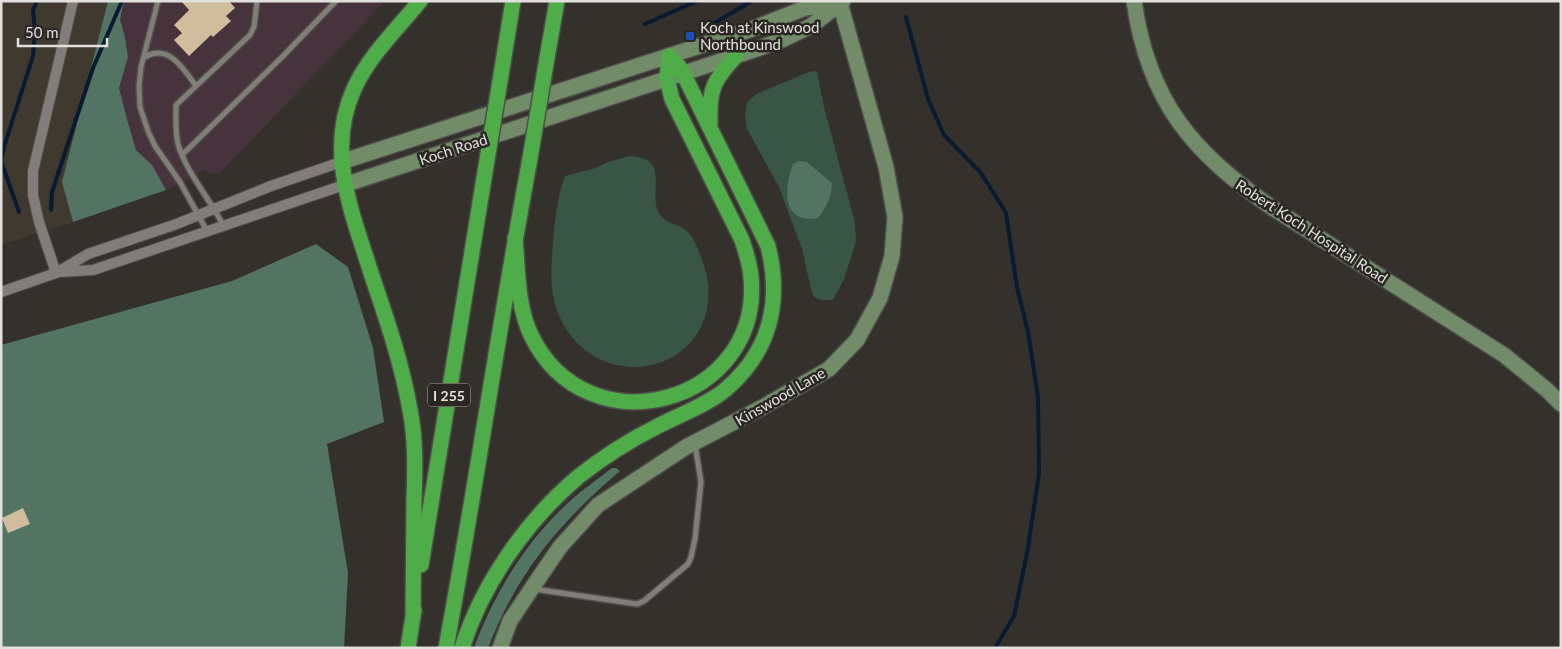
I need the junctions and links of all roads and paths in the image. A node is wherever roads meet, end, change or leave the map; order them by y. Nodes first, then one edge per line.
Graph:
1 (72, 1) edge
2 (158, 1) edge
3 (257, 1) edge
4 (336, 1) edge
5 (420, 1) edge
6 (513, 1) edge
7 (556, 1) edge
8 (1134, 1) edge
9 (841, 2) edge
10 (668, 56) junction
11 (736, 56) junction
12 (145, 57) junction
13 (683, 74) junction
14 (667, 79) junction
15 (196, 86) junction
16 (710, 130) junction
17 (182, 154) junction
18 (341, 162) junction
19 (344, 185) junction
20 (215, 209) junction
21 (200, 215) junction
22 (223, 225) junction
23 (208, 231) junction
24 (515, 238) junction
25 (56, 273) junction
26 (1, 292) edge
27 (1561, 404) edge
28 (695, 442) junction
29 (531, 589) junction
30 (413, 618) junction
31 (408, 648) edge
32 (446, 648) edge
33 (462, 648) edge
34 (500, 648) edge

1 - 25 street
2 - 12 lane
3 - 15 lane
4 - 17 lane
5 - 18 highway
6 - 30 highway, I 255, bridge
7 - 24 highway, I 255, bridge
8 - 27 street, Robert Koch Hospital Road
9 - 10 street, Koch Road
9 - 11 street, Koch Road
9 - 28 street, Kinswood Lane
10 - 13 highway
10 - 14 highway
10 - 18 street, Koch Road
11 - 13 street, Koch Road
11 - 16 highway
12 - 15 lane
12 - 21 lane
13 - 14 street, Koch Road
13 - 16 highway
14 - 19 street, Koch Road
14 - 24 highway
15 - 17 lane
16 - 33 highway
17 - 20 lane
18 - 19 highway
18 - 20 street, Koch Road
19 - 22 street, Koch Road
19 - 30 highway
20 - 21 street, Koch Road
20 - 22 lane
21 - 23 lane
21 - 25 street, Koch Road
22 - 23 street, Koch Road
23 - 25 street, Koch Road
24 - 32 highway, I 255
25 - 26 street, Koch Road
28 - 29 street, Kinswood Lane
28 - 29 lane
29 - 34 street, Kinswood Lane
30 - 31 highway, I 255

